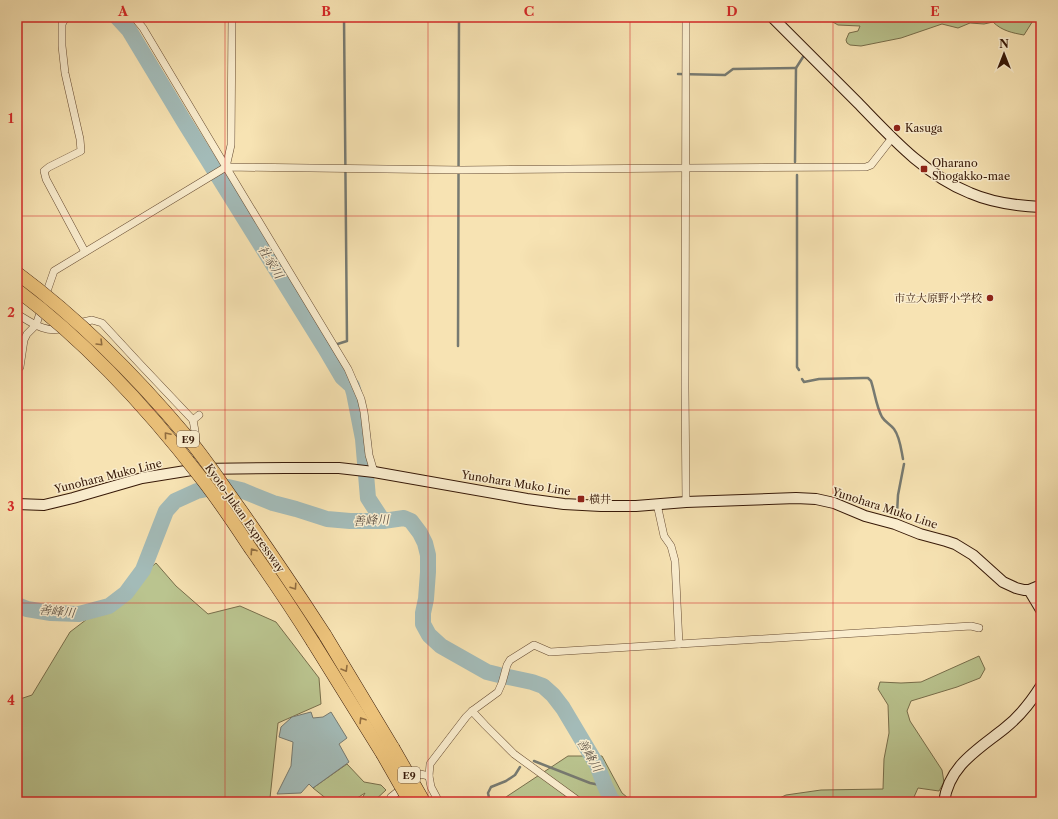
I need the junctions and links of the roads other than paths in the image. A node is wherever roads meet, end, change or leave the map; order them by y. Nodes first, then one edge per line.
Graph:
1 (66, 17) edge
2 (134, 17) edge
3 (232, 17) edge
4 (686, 17) edge
5 (772, 17) edge
6 (892, 138) junction
7 (226, 167) junction
8 (686, 168) junction
9 (1041, 207) edge
10 (85, 252) junction
11 (17, 273) edge
12 (17, 290) edge
13 (17, 314) edge
14 (36, 325) junction
15 (20, 367) dead end
16 (199, 414) dead end
17 (193, 420) junction
18 (198, 469) junction
19 (374, 472) junction
20 (686, 502) junction
21 (17, 504) edge
22 (657, 504) junction
23 (1041, 585) edge
24 (1029, 590) junction
25 (1041, 610) edge
26 (979, 628) dead end
27 (679, 644) junction
28 (1041, 686) edge
29 (472, 711) junction
30 (388, 751) junction
31 (429, 776) junction
32 (391, 797) dead end
33 (410, 802) edge
34 (424, 802) edge
35 (439, 802) edge
36 (580, 802) edge
37 (944, 802) edge

1 - 10 street
2 - 7 street
3 - 7 street
4 - 8 street
5 - 6 main road
6 - 8 street
6 - 9 main road
7 - 8 street
7 - 10 street
7 - 19 street
8 - 20 street
10 - 14 street
11 -> 30 highway, Kyoto-Jukan Expressway / E9, bridge
30 -> 12 highway, Kyoto-Jukan Expressway / E9, bridge
13 - 14 street
14 - 15 street
14 - 17 street
16 - 17 street
17 - 18 street
18 - 19 main road, Yunohara Muko Line
18 - 21 main road, Yunohara Muko Line
19 - 22 main road, Yunohara Muko Line
20 - 22 main road, Yunohara Muko Line
20 - 24 main road, Yunohara Muko Line
22 - 27 street
23 - 24 main road
24 - 25 main road
26 - 27 street
27 - 29 street
28 - 37 main road
29 - 31 street
29 - 36 street
30 - 33 highway, Kyoto-Jukan Expressway / E9, bridge
30 - 34 highway, Kyoto-Jukan Expressway / E9, bridge
31 - 32 street
31 - 35 street

